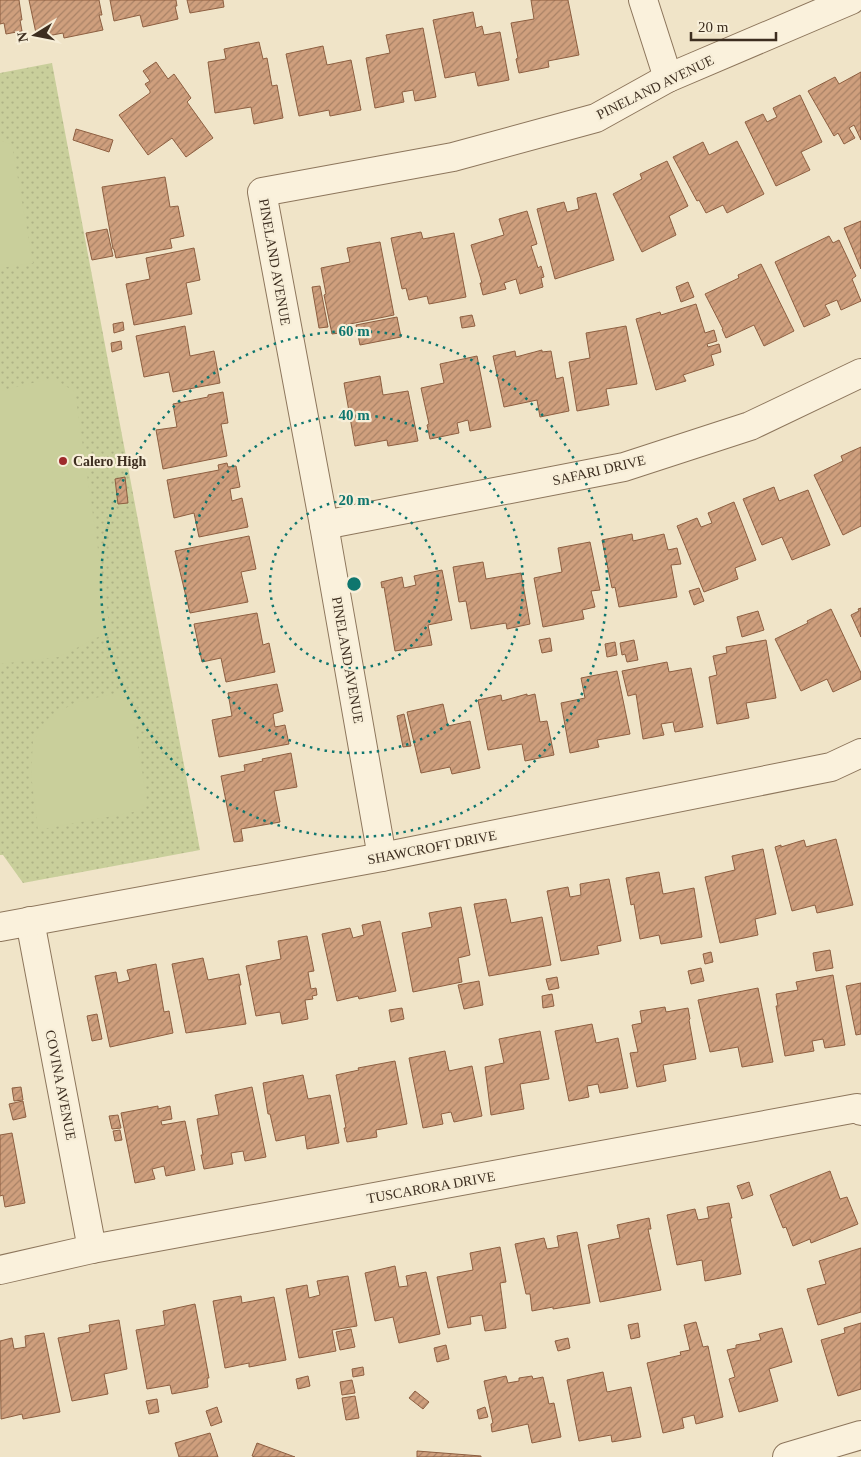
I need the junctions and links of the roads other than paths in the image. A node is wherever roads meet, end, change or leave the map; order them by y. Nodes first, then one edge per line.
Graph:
1 (643, 0) edge
2 (851, 0) edge
3 (668, 78) junction
4 (861, 373) edge
5 (324, 526) junction
6 (861, 753) edge
7 (382, 857) junction
8 (30, 921) junction
9 (0, 927) edge
10 (861, 1111) edge
11 (92, 1249) junction
12 (0, 1270) edge
13 (861, 1435) edge
14 (787, 1457) edge

1 - 3 street
2 - 3 street, PINELAND AVENUE
3 - 5 street, PINELAND AVENUE
4 - 5 street, SAFARI DRIVE
5 - 7 street, PINELAND AVENUE
6 - 7 street, SHAWCROFT DRIVE
7 - 8 street, SHAWCROFT DRIVE
8 - 9 street, SHAWCROFT DRIVE
8 - 11 street, COVINA AVENUE
10 - 11 street, TUSCARORA DRIVE
11 - 12 street, TUSCARORA DRIVE
13 - 14 street

